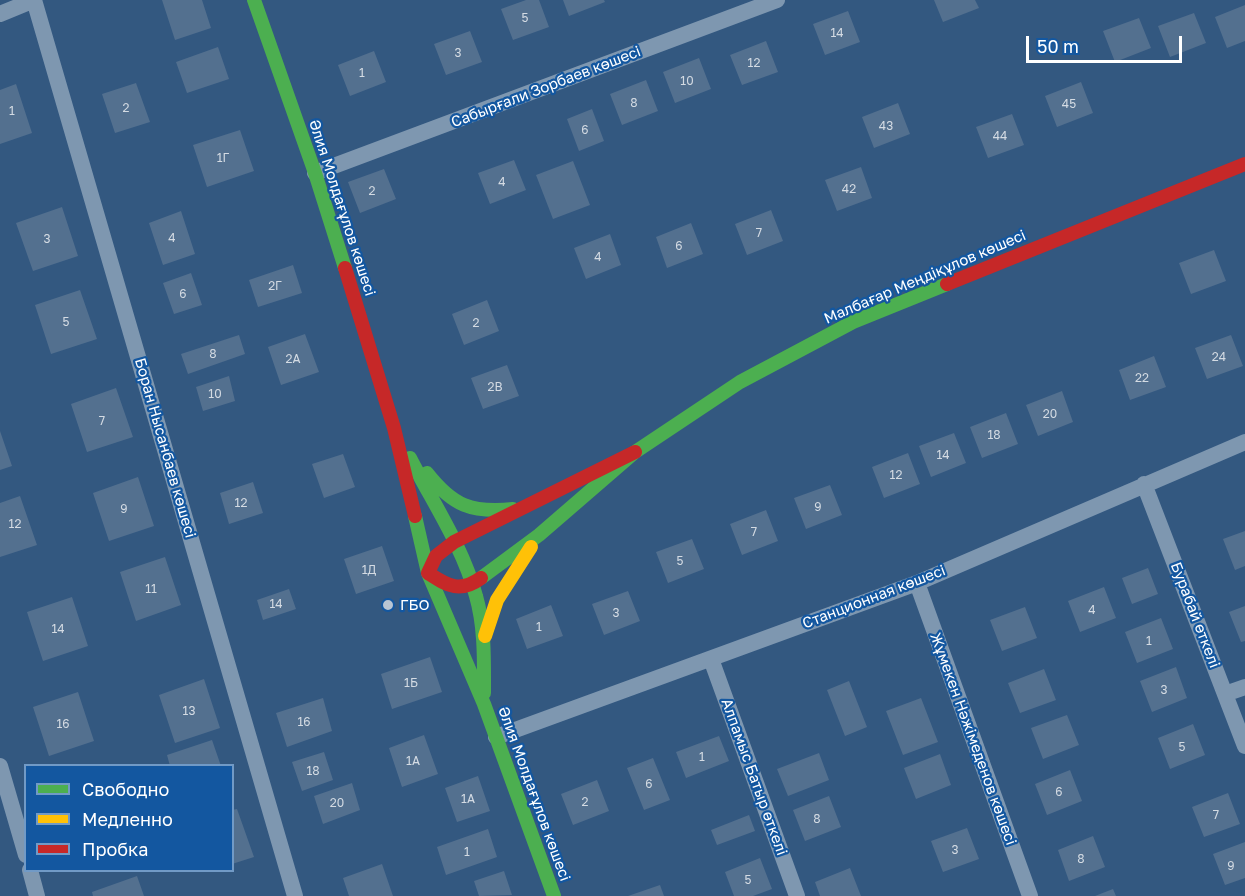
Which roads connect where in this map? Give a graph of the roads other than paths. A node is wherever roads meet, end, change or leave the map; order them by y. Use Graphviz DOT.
graph roads {
  1 [pos="34,0"];
  2 [pos="254,0"];
  3 [pos="777,0"];
  4 [pos="0,14"];
  5 [pos="1245,164"];
  6 [pos="315,173"];
  7 [pos="394,428"];
  8 [pos="1245,442"];
  9 [pos="635,452"];
  10 [pos="1144,484"];
  11 [pos="526,507"];
  12 [pos="539,535"];
  13 [pos="454,542"];
  14 [pos="428,573"];
  15 [pos="916,583"];
  16 [pos="473,584"];
  17 [pos="484,638"];
  18 [pos="711,659"];
  19 [pos="1245,687"];
  20 [pos="1225,694"];
  21 [pos="484,704"];
  22 [pos="496,737"];
  23 [pos="1245,746"];
  24 [pos="0,766"];
  25 [pos="24,848"];
  26 [pos="31,872"];
  27 [pos="37,896"];
  28 [pos="295,896"];
  29 [pos="554,896"];
  30 [pos="797,896"];
  31 [pos="1030,896"];
  1 -- 4 [label="street"];
  1 -- 28 [label="street, Боран Нысанбаев көшесі"];
  2 -- 6 [label="main road, Әлия Молдағұлов көшесі"];
  3 -- 6 [label="street, Сабырғали Зорбаев көшесі"];
  5 -- 9 [label="main road, Малбағар Меңдіқұлов көшесі"];
  6 -- 7 [label="main road, Әлия Молдағұлов көшесі"];
  7 -- 11 [label="main road"];
  7 -- 13 [label="main road, Әлия Молдағұлов көшесі"];
  7 -- 14 [label="main road, Әлия Молдағұлов көшесі"];
  8 -- 10 [label="street, Станционная көшесі"];
  9 -- 11 [label="main road, Малбағар Меңдіқұлов көшесі"];
  9 -- 12 [label="main road, Малбағар Меңдіқұлов көшесі"];
  10 -- 15 [label="street, Станционная көшесі"];
  10 -- 20 [label="street, Бурабай өткелі"];
  11 -- 13 [label="main road, Малбағар Меңдіқұлов көшесі"];
  12 -- 16 [label="main road, Малбағар Меңдіқұлов көшесі"];
  12 -- 17 [label="main road"];
  13 -- 14 [label="main road, Малбағар Меңдіқұлов көшесі"];
  13 -- 16 [label="main road, Әлия Молдағұлов көшесі"];
  14 -- 16 [label="main road"];
  14 -- 21 [label="main road, Әлия Молдағұлов көшесі"];
  15 -- 18 [label="street, Станционная көшесі"];
  15 -- 31 [label="street, Жұмекен Нәжімеденов көшесі"];
  16 -- 17 [label="main road, Әлия Молдағұлов көшесі"];
  17 -- 21 [label="main road, Әлия Молдағұлов көшесі"];
  18 -- 22 [label="street, Станционная көшесі"];
  18 -- 30 [label="street, Алпамыс Батыр өткелі"];
  19 -- 20 [label="street"];
  20 -- 23 [label="street, Бурабай өткелі"];
  21 -- 22 [label="main road, Әлия Молдағұлов көшесі"];
  22 -- 29 [label="main road, Әлия Молдағұлов көшесі"];
  24 -- 25 [label="street"];
  26 -- 27 [label="street"];
}
